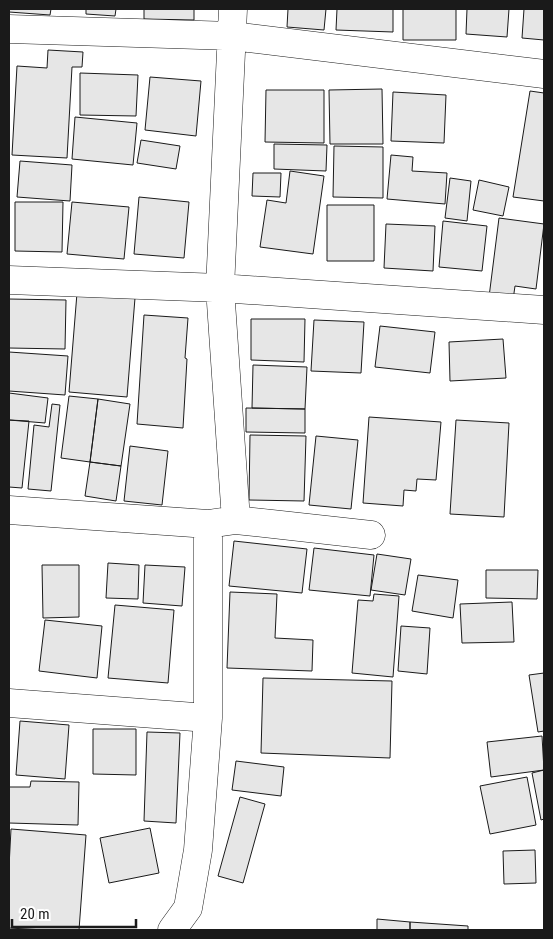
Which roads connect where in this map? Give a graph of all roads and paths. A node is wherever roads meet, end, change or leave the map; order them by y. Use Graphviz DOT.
graph roads {
  1 [pos="232,9"];
  2 [pos="9,29"];
  3 [pos="232,36"];
  4 [pos="544,74"];
  5 [pos="9,280"];
  6 [pos="220,288"];
  7 [pos="544,310"];
  8 [pos="9,510"];
  9 [pos="236,520"];
  10 [pos="208,524"];
  11 [pos="371,534"];
  12 [pos="9,703"];
  13 [pos="208,718"];
  14 [pos="172,930"];
  1 -- 3 [label="street"];
  2 -- 3 [label="street"];
  3 -- 4 [label="street"];
  3 -- 6 [label="street"];
  5 -- 6 [label="street"];
  6 -- 7 [label="street"];
  6 -- 9 [label="street"];
  8 -- 10 [label="street"];
  9 -- 10 [label="street"];
  9 -- 11 [label="street"];
  10 -- 13 [label="street"];
  12 -- 13 [label="street"];
  13 -- 14 [label="street"];
}
